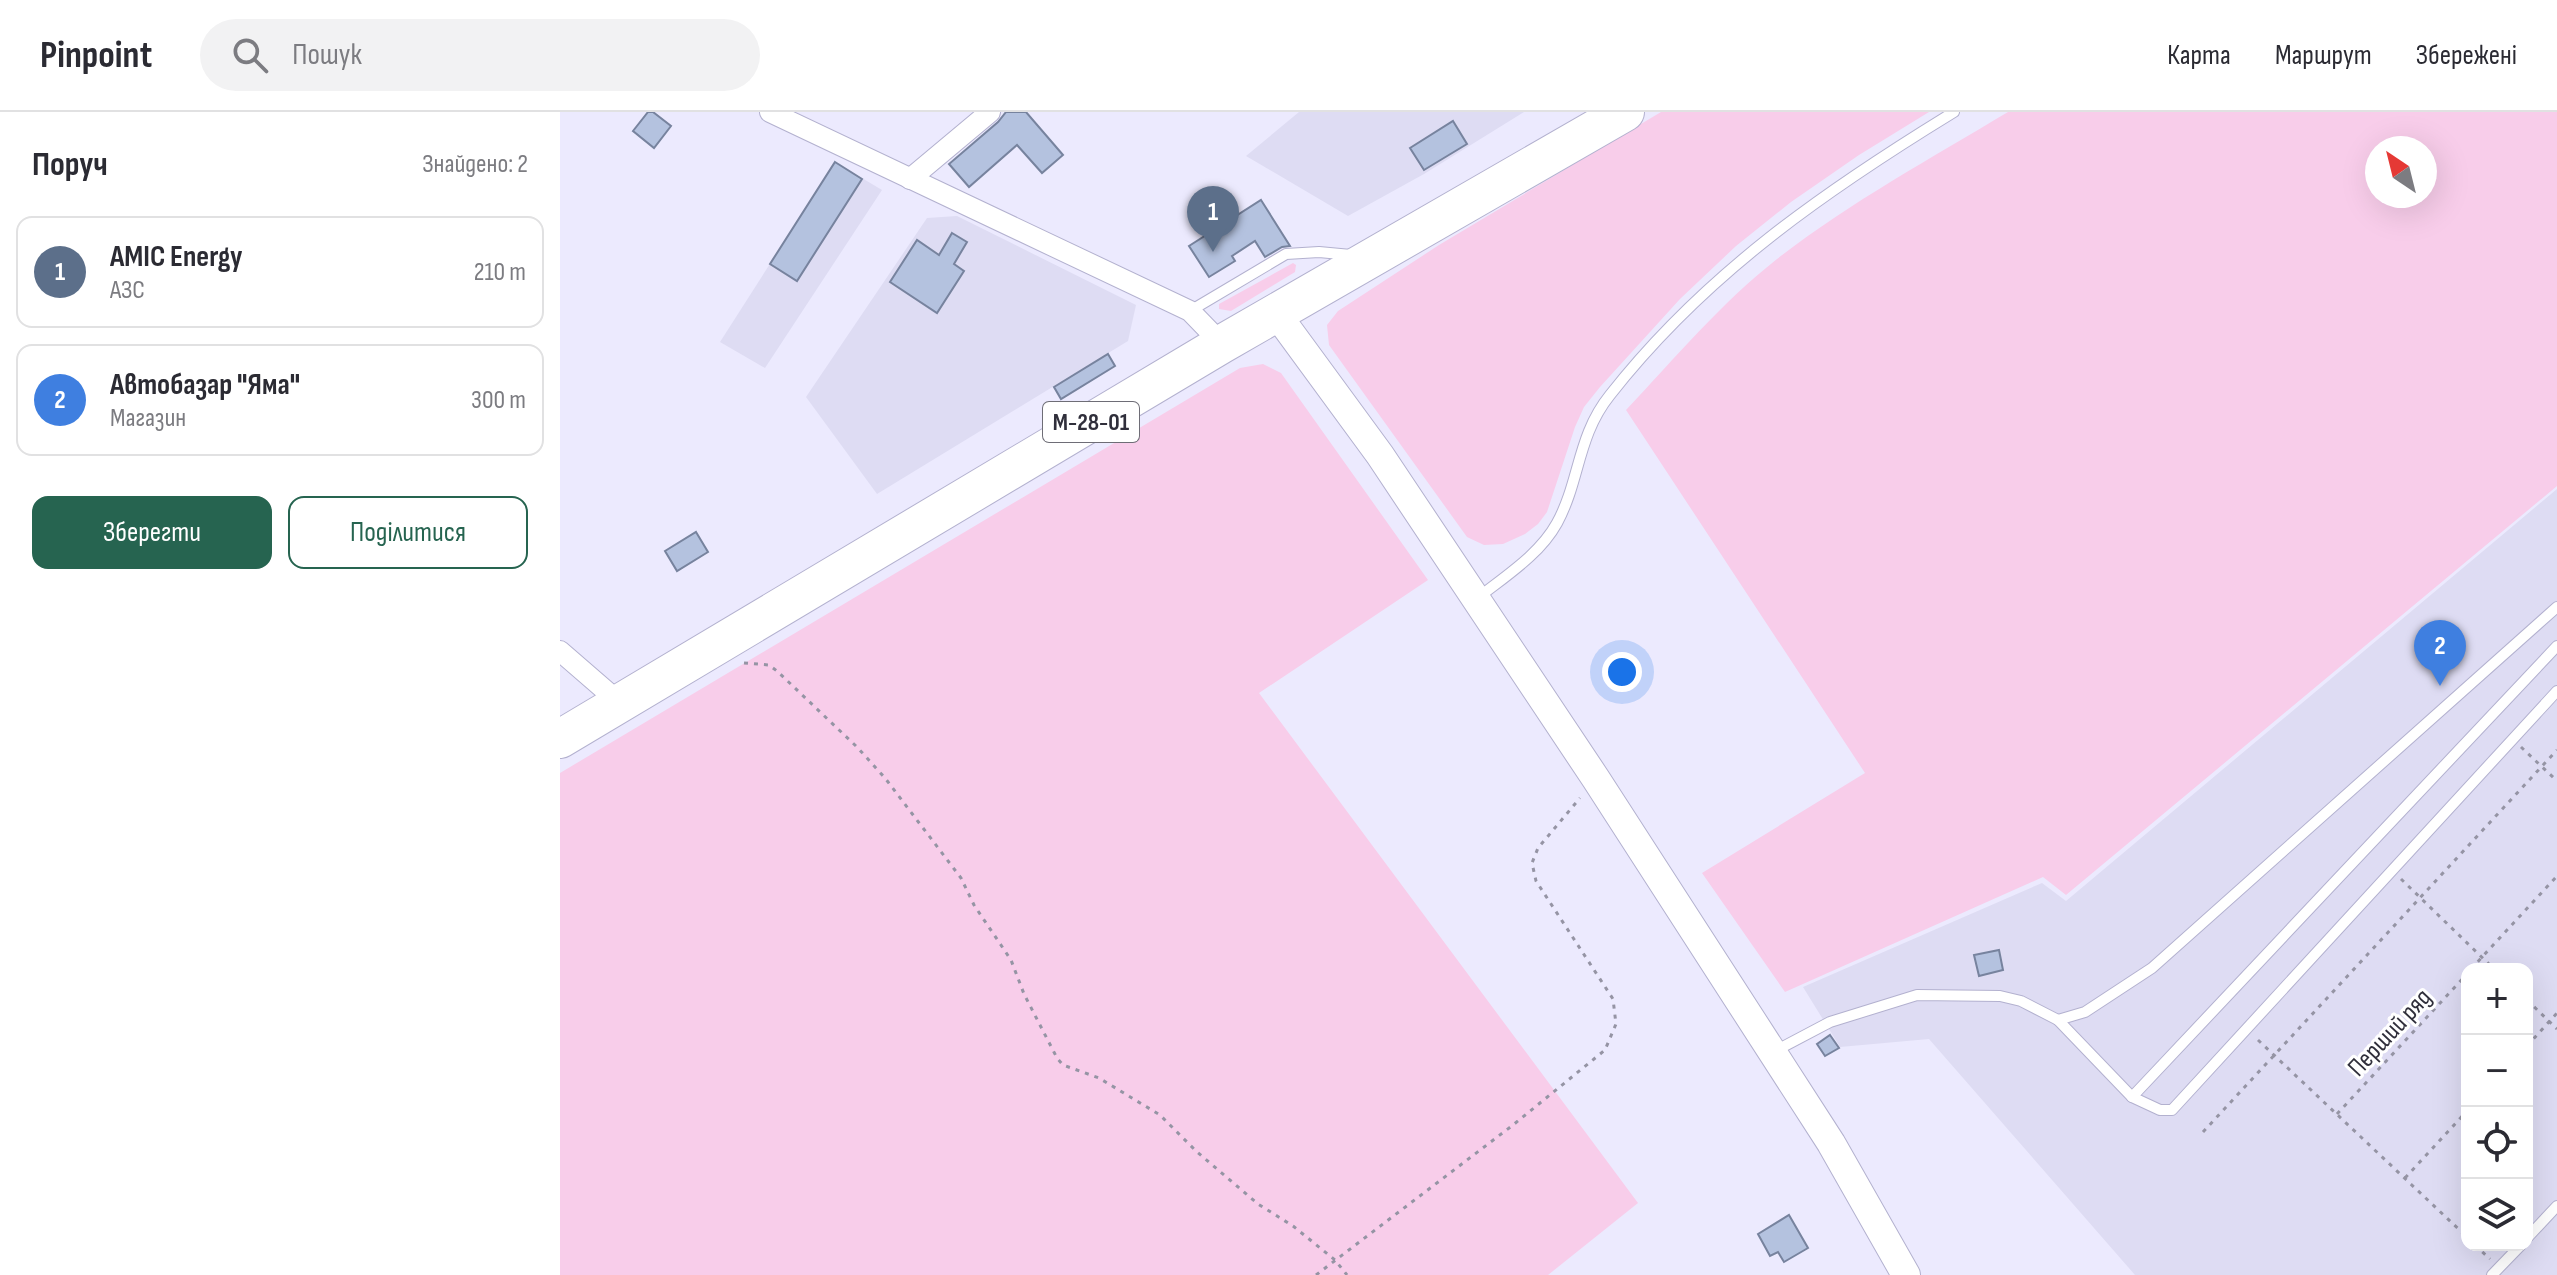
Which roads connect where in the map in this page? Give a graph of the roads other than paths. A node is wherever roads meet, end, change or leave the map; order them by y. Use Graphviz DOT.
graph roads {
  1 [pos="770,112"];
  2 [pos="990,112"];
  3 [pos="1625,112"];
  4 [pos="1954,112"];
  5 [pos="910,179"];
  6 [pos="1373,256"];
  7 [pos="1190,311"];
  8 [pos="1276,313"];
  9 [pos="1222,344"];
  10 [pos="1478,599"];
  11 [pos="2557,607"];
  12 [pos="2557,646"];
  13 [pos="560,651"];
  14 [pos="2557,691"];
  15 [pos="620,703"];
  16 [pos="560,739"];
  17 [pos="2058,1020"];
  18 [pos="1774,1052"];
  19 [pos="2132,1097"];
  20 [pos="2557,1206"];
  21 [pos="2533,1232"];
  22 [pos="2515,1251"];
  23 [pos="2496,1272"];
  24 [pos="1906,1275"];
  1 -- 5 [label="street"];
  2 -- 5 [label="street"];
  3 -- 6 [label="highway, М-28-01"];
  4 -- 10 [label="lane"];
  5 -- 7 [label="street"];
  6 -- 7 [label="lane"];
  6 -- 8 [label="highway, М-28-01"];
  7 -- 9 [label="street"];
  8 -- 9 [label="highway, М-28-01"];
  8 -- 10 [label="street"];
  9 -- 15 [label="highway, М-28-01"];
  10 -- 18 [label="street"];
  11 -- 17 [label="lane"];
  12 -- 19 [label="lane"];
  13 -- 15 [label="street"];
  14 -- 19 [label="lane"];
  15 -- 16 [label="highway, М-28-01"];
  17 -- 18 [label="lane"];
  17 -- 19 [label="lane"];
  18 -- 24 [label="street"];
  20 -- 21 [label="lane"];
  22 -- 23 [label="lane"];
}
